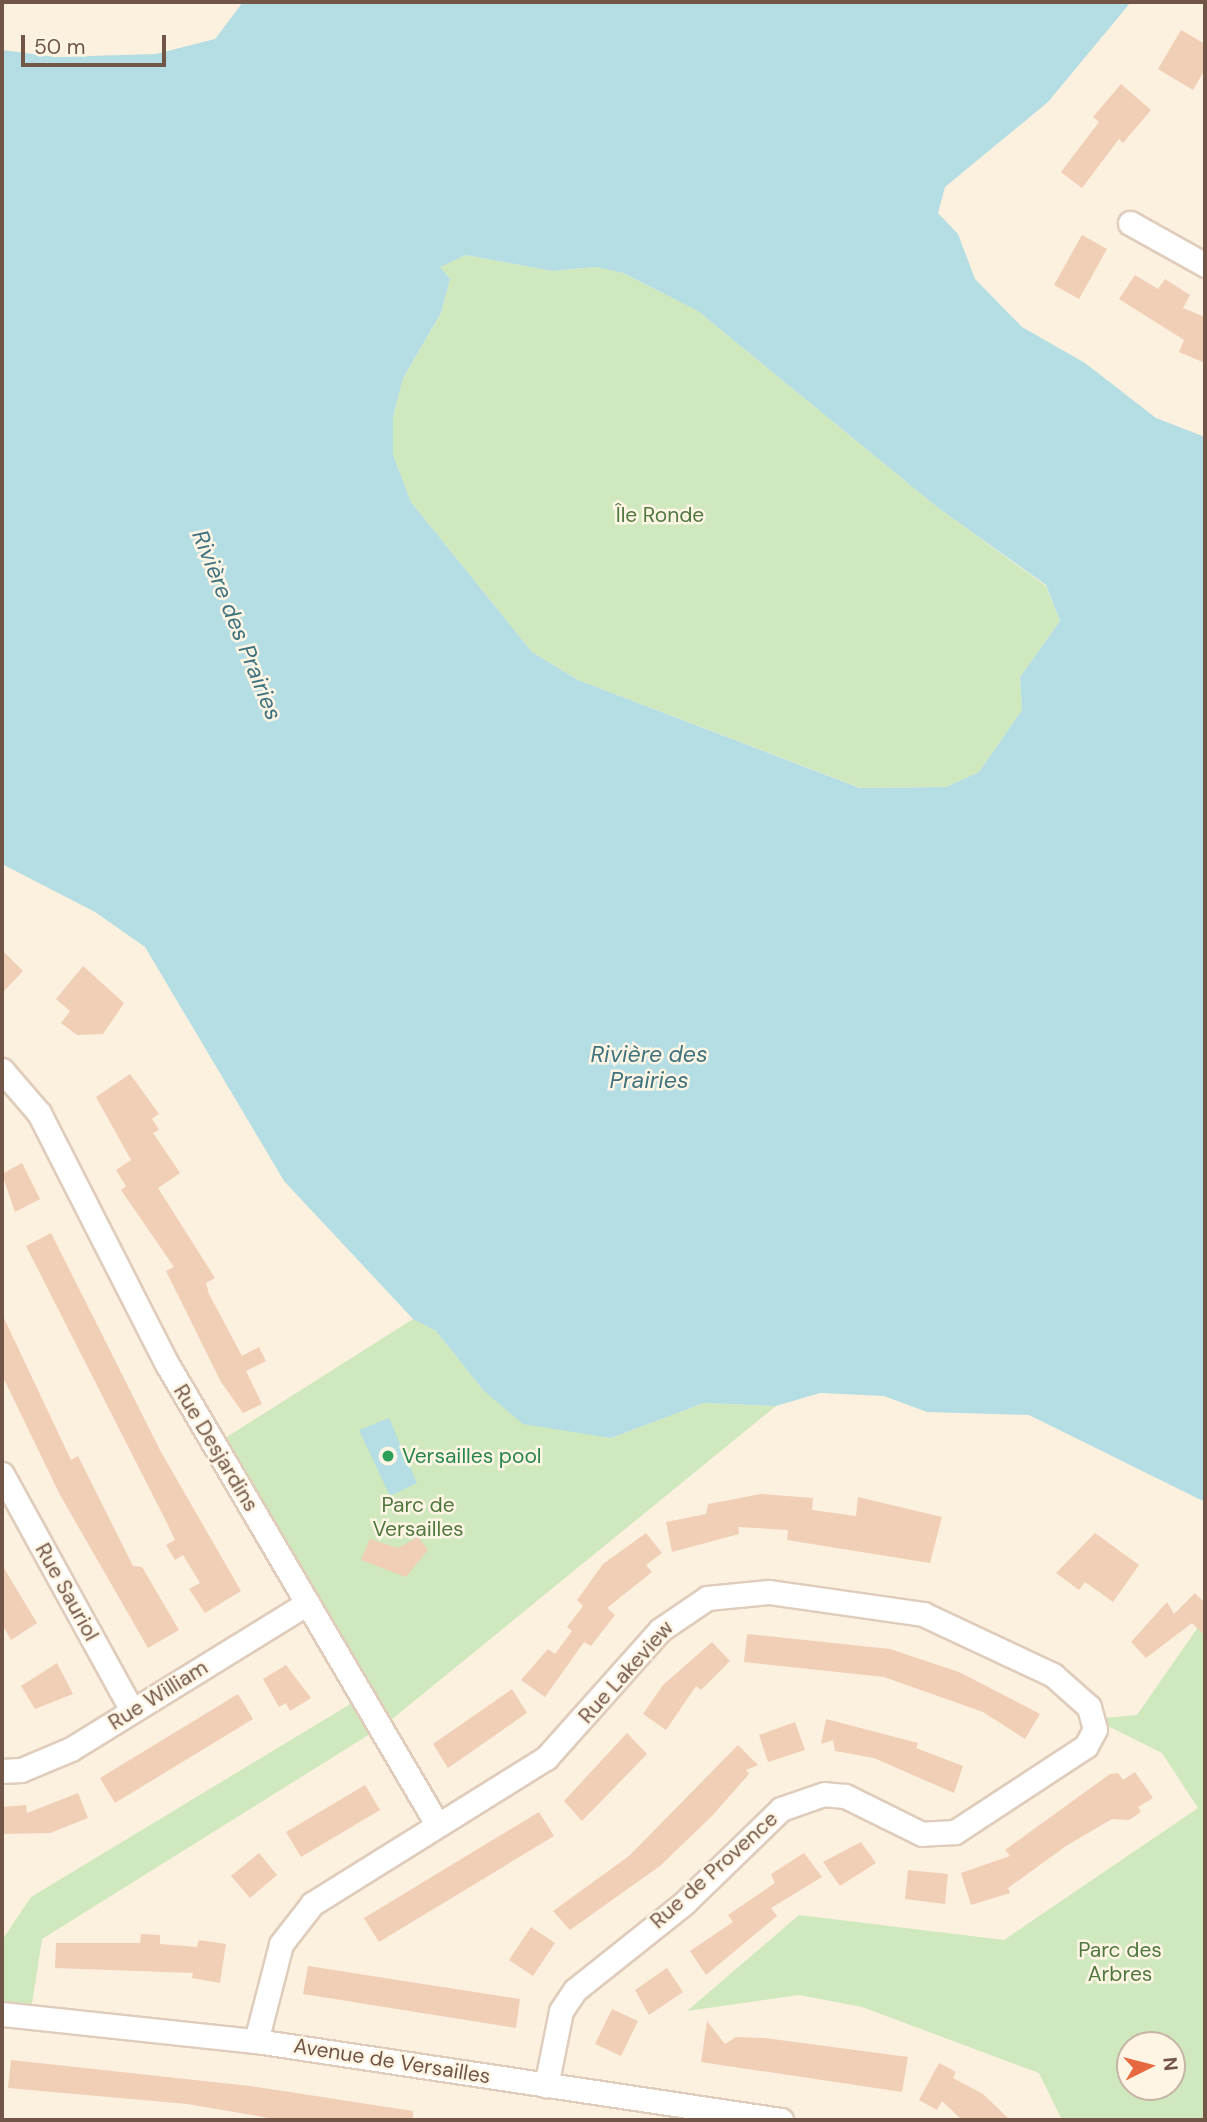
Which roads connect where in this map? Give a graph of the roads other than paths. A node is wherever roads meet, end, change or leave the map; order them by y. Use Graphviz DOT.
graph roads {
  1 [pos="1130,223"];
  2 [pos="1205,265"];
  3 [pos="2,1070"];
  4 [pos="2,1474"];
  5 [pos="307,1603"];
  6 [pos="132,1710"];
  7 [pos="1095,1729"];
  8 [pos="2,1771"];
  9 [pos="437,1824"];
  10 [pos="2,2014"];
  11 [pos="256,2041"];
  12 [pos="545,2085"];
  13 [pos="781,2120"];
  1 -- 2 [label="street"];
  3 -- 5 [label="street, Rue Desjardins"];
  4 -- 6 [label="street, Rue Sauriol"];
  5 -- 6 [label="street, Rue William"];
  5 -- 9 [label="street, Rue Desjardins"];
  6 -- 8 [label="street, Rue William"];
  7 -- 9 [label="street, Rue Lakeview"];
  7 -- 12 [label="street, Rue de Provence"];
  9 -- 11 [label="street, Rue Lakeview"];
  10 -- 11 [label="street, Avenue de Versailles"];
  11 -- 12 [label="street, Avenue de Versailles"];
  12 -- 13 [label="street, Avenue de Versailles"];
}
